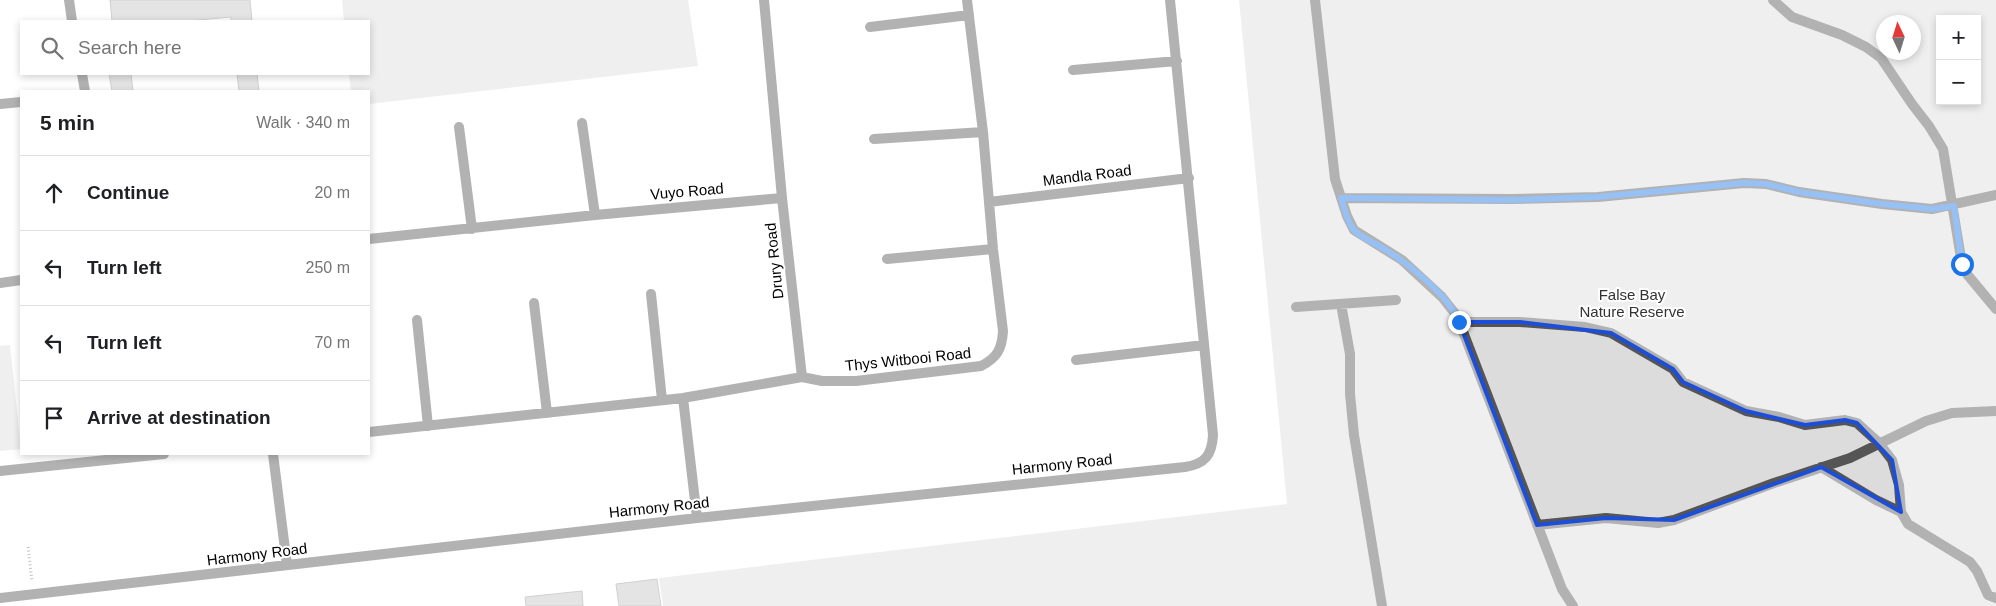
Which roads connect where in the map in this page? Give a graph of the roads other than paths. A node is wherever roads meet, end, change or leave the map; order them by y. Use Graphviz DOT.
graph roads {
  1 [pos="68,0"];
  2 [pos="764,0"];
  3 [pos="967,0"];
  4 [pos="1170,0"];
  5 [pos="1315,0"];
  6 [pos="1773,0"];
  7 [pos="969,15"];
  8 [pos="72,20"];
  9 [pos="870,26"];
  10 [pos="1177,61"];
  11 [pos="1072,70"];
  12 [pos="82,75"];
  13 [pos="85,90"];
  14 [pos="20,102"];
  15 [pos="0,104"];
  16 [pos="582,123"];
  17 [pos="459,127"];
  18 [pos="983,132"];
  19 [pos="874,139"];
  20 [pos="1189,178"];
  21 [pos="1996,195"];
  22 [pos="782,198"];
  23 [pos="1341,198"];
  24 [pos="989,202"];
  25 [pos="1954,206"];
  26 [pos="595,215"];
  27 [pos="472,229"];
  28 [pos="370,239"];
  29 [pos="992,249"];
  30 [pos="887,259"];
  31 [pos="20,280"];
  32 [pos="0,283"];
  33 [pos="651,294"];
  34 [pos="1396,300"];
  35 [pos="534,303"];
  36 [pos="1341,304"];
  37 [pos="1296,308"];
  38 [pos="1996,309"];
  39 [pos="417,320"];
  40 [pos="1459,322"];
  41 [pos="1204,345"];
  42 [pos="1076,360"];
  43 [pos="802,377"];
  44 [pos="683,398"];
  45 [pos="662,400"];
  46 [pos="1996,411"];
  47 [pos="547,413"];
  48 [pos="428,426"];
  49 [pos="370,432"];
  50 [pos="1880,445"];
  51 [pos="136,455"];
  52 [pos="273,455"];
  53 [pos="1822,468"];
  54 [pos="0,471"];
  55 [pos="1900,512"];
  56 [pos="697,518"];
  57 [pos="1537,525"];
  58 [pos="287,565"];
  59 [pos="0,598"];
  60 [pos="1996,598"];
  61 [pos="1382,606"];
  62 [pos="1573,606"];
  1 -- 8 [label="street"];
  2 -- 22 [label="street, Drury Road"];
  3 -- 7 [label="street, Thys Witbooi Road"];
  4 -- 10 [label="street, Harmony Road"];
  5 -- 23 [label="street"];
  6 -- 25 [label="street"];
  7 -- 9 [label="street"];
  7 -- 18 [label="street, Thys Witbooi Road"];
  10 -- 11 [label="street"];
  10 -- 20 [label="street, Harmony Road"];
  12 -- 13 [label="street"];
  14 -- 15 [label="street"];
  16 -- 26 [label="street"];
  17 -- 27 [label="street"];
  18 -- 19 [label="street"];
  18 -- 24 [label="street, Thys Witbooi Road"];
  20 -- 24 [label="street, Mandla Road"];
  20 -- 41 [label="street, Harmony Road"];
  21 -- 25 [label="street"];
  22 -- 26 [label="street, Vuyo Road"];
  22 -- 43 [label="street, Drury Road"];
  23 -- 25 [label="street"];
  23 -- 40 [label="street"];
  24 -- 29 [label="street, Thys Witbooi Road"];
  25 -- 38 [label="street"];
  26 -- 27 [label="street, Vuyo Road"];
  27 -- 28 [label="street, Vuyo Road"];
  29 -- 30 [label="street"];
  29 -- 43 [label="street, Thys Witbooi Road"];
  31 -- 32 [label="street"];
  33 -- 45 [label="street"];
  34 -- 36 [label="street"];
  35 -- 47 [label="street"];
  36 -- 37 [label="street"];
  36 -- 61 [label="street"];
  39 -- 48 [label="street"];
  40 -- 50 [label="street"];
  40 -- 57 [label="street"];
  41 -- 42 [label="street"];
  41 -- 56 [label="street, Harmony Road"];
  43 -- 44 [label="street"];
  44 -- 45 [label="street"];
  44 -- 56 [label="street"];
  45 -- 47 [label="street"];
  46 -- 50 [label="street"];
  47 -- 48 [label="street"];
  48 -- 49 [label="street"];
  50 -- 53 [label="street"];
  50 -- 55 [label="street"];
  51 -- 54 [label="street"];
  52 -- 58 [label="street"];
  53 -- 55 [label="street"];
  53 -- 57 [label="street"];
  55 -- 60 [label="street"];
  56 -- 58 [label="street, Harmony Road"];
  57 -- 62 [label="street"];
  58 -- 59 [label="street, Harmony Road"];
}
